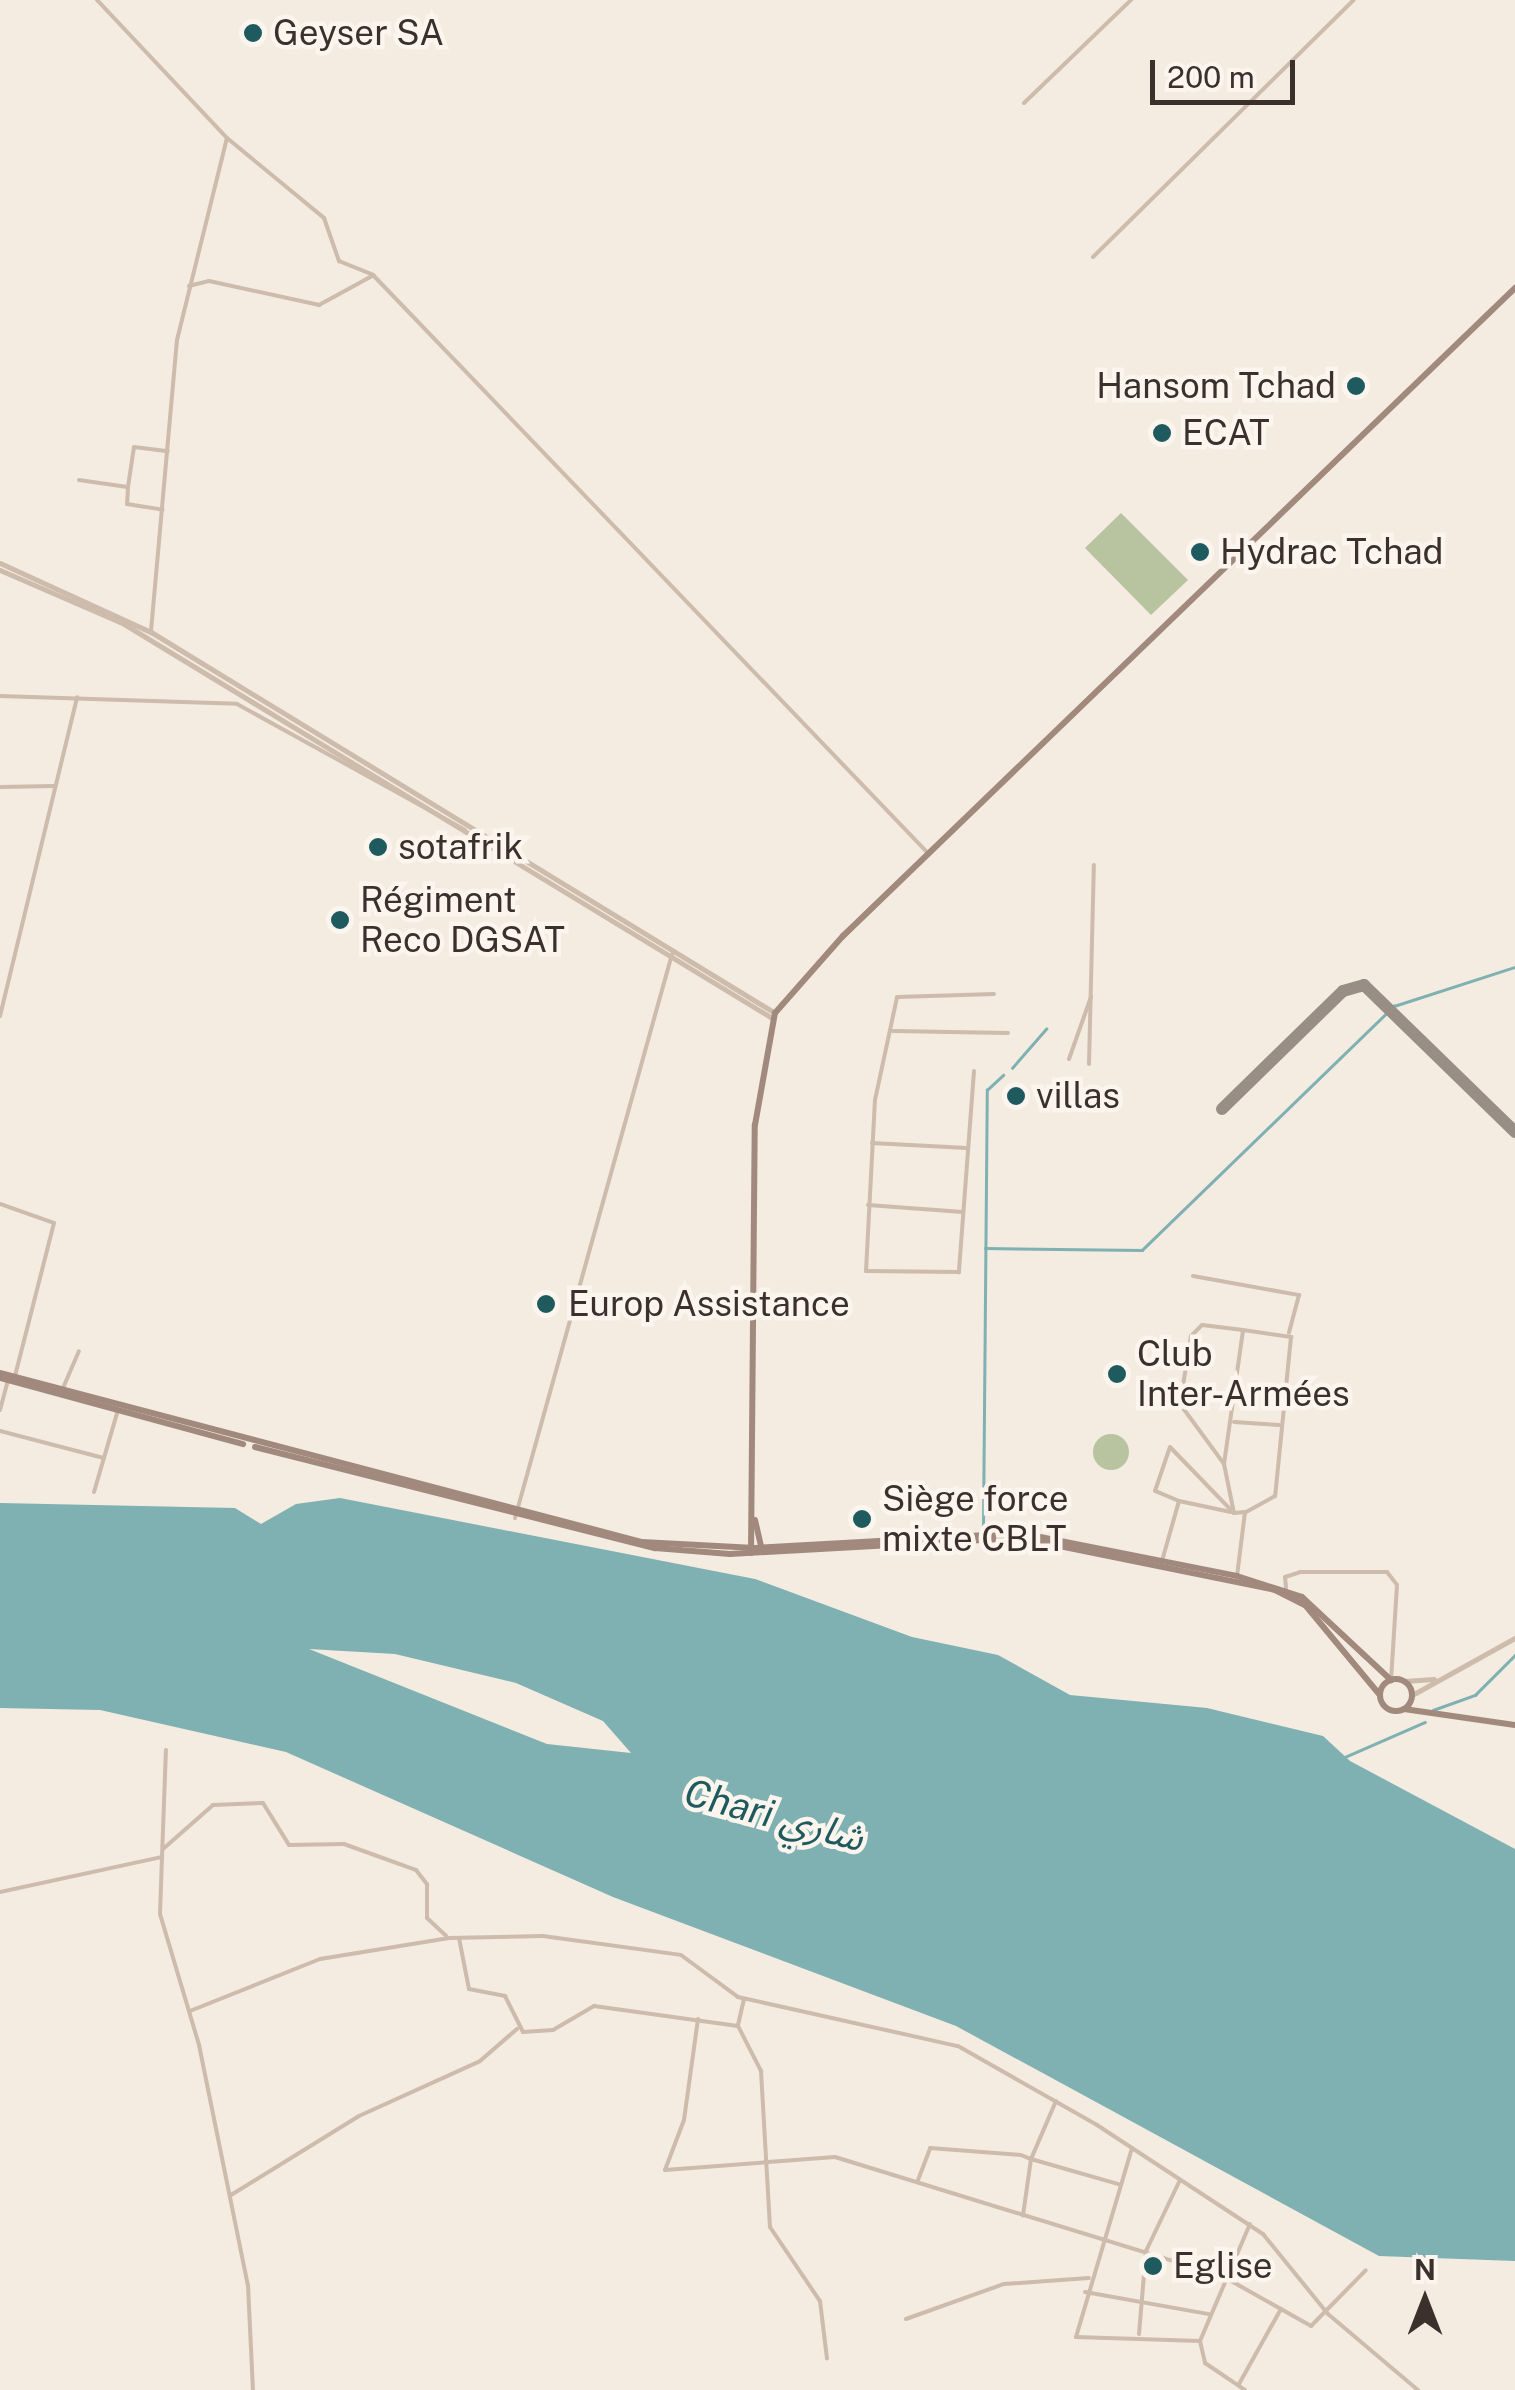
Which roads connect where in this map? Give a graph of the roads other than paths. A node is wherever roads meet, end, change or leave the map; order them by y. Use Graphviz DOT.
graph roads {
  1 [pos="97,0"];
  2 [pos="1131,0"];
  3 [pos="1354,0"];
  4 [pos="1024,103"];
  5 [pos="227,138"];
  6 [pos="1093,256"];
  7 [pos="373,275"];
  8 [pos="189,286"];
  9 [pos="1515,288"];
  10 [pos="168,452"];
  11 [pos="79,480"];
  12 [pos="128,487"];
  13 [pos="163,510"];
  14 [pos="0,567"];
  15 [pos="151,632"];
  16 [pos="0,696"];
  17 [pos="77,697"];
  18 [pos="54,786"];
  19 [pos="0,787"];
  20 [pos="466,828"];
  21 [pos="930,855"];
  22 [pos="1094,865"];
  23 [pos="673,953"];
  24 [pos="994,994"];
  25 [pos="1091,997"];
  26 [pos="781,1004"];
  27 [pos="765,1010"];
  28 [pos="0,1016"];
  29 [pos="772,1019"];
  30 [pos="892,1031"];
  31 [pos="1008,1033"];
  32 [pos="1069,1059"];
  33 [pos="1089,1064"];
  34 [pos="974,1071"];
  35 [pos="872,1142"];
  36 [pos="969,1148"];
  37 [pos="0,1204"];
  38 [pos="868,1204"];
  39 [pos="964,1212"];
  40 [pos="1193,1276"];
  41 [pos="1243,1330"];
  42 [pos="1289,1333"];
  43 [pos="78,1351"];
  44 [pos="6,1377"];
  45 [pos="62,1390"];
  46 [pos="119,1408"];
  47 [pos="0,1410"];
  48 [pos="1234,1422"];
  49 [pos="1281,1425"];
  50 [pos="0,1430"];
  51 [pos="104,1458"];
  52 [pos="1224,1464"];
  53 [pos="94,1492"];
  54 [pos="1180,1501"];
  55 [pos="1234,1512"];
  56 [pos="1245,1512"];
  57 [pos="516,1516"];
  58 [pos="755,1529"];
  59 [pos="774,1546"];
  60 [pos="735,1548"];
  61 [pos="751,1550"];
  62 [pos="762,1550"];
  63 [pos="1166,1563"];
  64 [pos="1237,1576"];
  65 [pos="1286,1588"];
  66 [pos="1515,1638"];
  67 [pos="1446,1676"];
  68 [pos="1391,1680"];
  69 [pos="1404,1681"];
  70 [pos="1379,1694"];
  71 [pos="1412,1697"];
  72 [pos="1404,1709"];
  73 [pos="1422,1712"];
  74 [pos="1515,1725"];
  75 [pos="166,1750"];
  76 [pos="163,1849"];
  77 [pos="162,1857"];
  78 [pos="0,1892"];
  79 [pos="448,1938"];
  80 [pos="459,1938"];
  81 [pos="744,1999"];
  82 [pos="190,2011"];
  83 [pos="698,2018"];
  84 [pos="738,2026"];
  85 [pos="517,2029"];
  86 [pos="1056,2101"];
  87 [pos="1132,2148"];
  88 [pos="766,2158"];
  89 [pos="1031,2158"];
  90 [pos="1180,2180"];
  91 [pos="918,2181"];
  92 [pos="1118,2184"];
  93 [pos="231,2196"];
  94 [pos="1022,2216"];
  95 [pos="1250,2224"];
  96 [pos="1101,2238"];
  97 [pos="1146,2252"];
  98 [pos="1366,2270"];
  99 [pos="1224,2277"];
  100 [pos="1088,2278"];
  101 [pos="1084,2292"];
  102 [pos="1138,2301"];
  103 [pos="1282,2308"];
  104 [pos="1208,2314"];
  105 [pos="1328,2314"];
  106 [pos="906,2319"];
  107 [pos="1138,2334"];
  108 [pos="1200,2341"];
  109 [pos="827,2359"];
  110 [pos="1239,2384"];
  111 [pos="253,2390"];
  112 [pos="1245,2390"];
  113 [pos="1418,2390"];
  1 -- 5 [label="street"];
  2 -- 4 [label="street"];
  3 -- 6 [label="street"];
  5 -- 7 [label="street"];
  5 -- 8 [label="street"];
  7 -- 8 [label="street"];
  7 -- 21 [label="street"];
  8 -- 10 [label="street"];
  9 -- 21 [label="main road"];
  10 -- 12 [label="street"];
  10 -- 13 [label="street"];
  11 -- 12 [label="street"];
  12 -- 13 [label="street"];
  13 -- 15 [label="street"];
  14 -- 15 [label="street"];
  14 -- 20 [label="street"];
  15 -- 20 [label="street"];
  16 -- 17 [label="street"];
  17 -- 18 [label="street"];
  17 -- 20 [label="street"];
  18 -- 19 [label="street"];
  18 -- 28 [label="street"];
  20 -- 23 [label="street"];
  21 -- 26 [label="main road"];
  22 -- 25 [label="street"];
  23 -- 27 [label="street"];
  23 -- 57 [label="street"];
  24 -- 30 [label="street"];
  25 -- 32 [label="street"];
  25 -- 33 [label="street"];
  26 -- 27 [label="main road"];
  26 -- 29 [label="main road"];
  27 -- 29 [label="main road"];
  27 -- 29 [label="street"];
  29 -- 58 [label="main road"];
  30 -- 31 [label="street"];
  30 -- 35 [label="street"];
  34 -- 36 [label="street"];
  35 -- 36 [label="street"];
  35 -- 38 [label="street"];
  36 -- 39 [label="street"];
  37 -- 44 [label="street"];
  38 -- 39 [label="street"];
  38 -- 39 [label="street"];
  40 -- 42 [label="street"];
  41 -- 42 [label="street"];
  41 -- 48 [label="street"];
  41 -- 52 [label="street"];
  42 -- 49 [label="street"];
  43 -- 45 [label="street"];
  44 -- 45 [label="main road"];
  44 -- 46 [label="main road"];
  44 -- 47 [label="street"];
  45 -- 46 [label="main road"];
  46 -- 51 [label="street"];
  46 -- 57 [label="main road"];
  48 -- 49 [label="street"];
  48 -- 52 [label="street"];
  49 -- 56 [label="street"];
  50 -- 51 [label="street"];
  51 -- 53 [label="street"];
  52 -- 55 [label="street"];
  54 -- 55 [label="street"];
  54 -- 55 [label="street"];
  54 -- 63 [label="street"];
  55 -- 56 [label="street"];
  56 -- 64 [label="street"];
  57 -- 60 [label="main road"];
  57 -- 61 [label="main road"];
  58 -- 59 [label="main road"];
  58 -- 60 [label="main road"];
  58 -- 61 [label="main road"];
  58 -- 62 [label="main road"];
  59 -- 62 [label="main road"];
  59 -- 63 [label="main road"];
  60 -- 61 [label="main road"];
  61 -- 62 [label="main road"];
  62 -- 63 [label="main road"];
  63 -- 64 [label="main road"];
  63 -- 70 [label="main road"];
  64 -- 65 [label="main road"];
  65 -- 68 [label="main road"];
  65 -- 68 [label="street"];
  66 -- 67 [label="street"];
  67 -- 69 [label="street"];
  67 -- 71 [label="street"];
  68 -- 69 [label="main road"];
  68 -- 70 [label="main road"];
  69 -- 71 [label="main road"];
  70 -- 72 [label="main road"];
  71 -- 72 [label="main road"];
  71 -- 73 [label="main road"];
  72 -- 73 [label="main road"];
  73 -- 74 [label="main road"];
  75 -- 76 [label="street"];
  76 -- 77 [label="street"];
  76 -- 79 [label="street"];
  77 -- 78 [label="street"];
  77 -- 82 [label="street"];
  79 -- 80 [label="street"];
  79 -- 82 [label="street"];
  80 -- 81 [label="street"];
  80 -- 85 [label="street"];
  81 -- 84 [label="street"];
  81 -- 86 [label="street"];
  82 -- 93 [label="street"];
  83 -- 84 [label="street"];
  83 -- 85 [label="street"];
  83 -- 88 [label="street"];
  84 -- 88 [label="street"];
  85 -- 93 [label="street"];
  86 -- 87 [label="street"];
  86 -- 89 [label="street"];
  87 -- 90 [label="street"];
  87 -- 92 [label="street"];
  88 -- 91 [label="street"];
  88 -- 109 [label="street"];
  89 -- 91 [label="street"];
  89 -- 92 [label="street"];
  89 -- 94 [label="street"];
  90 -- 95 [label="street"];
  90 -- 97 [label="street"];
  91 -- 94 [label="street"];
  92 -- 96 [label="street"];
  93 -- 111 [label="street"];
  94 -- 96 [label="street"];
  95 -- 99 [label="street"];
  95 -- 105 [label="street"];
  96 -- 97 [label="street"];
  96 -- 100 [label="street"];
  97 -- 99 [label="street"];
  97 -- 102 [label="street"];
  98 -- 105 [label="street"];
  99 -- 103 [label="street"];
  99 -- 104 [label="street"];
  100 -- 101 [label="street"];
  100 -- 106 [label="street"];
  101 -- 102 [label="street"];
  101 -- 107 [label="street"];
  102 -- 104 [label="street"];
  102 -- 107 [label="street"];
  103 -- 105 [label="street"];
  103 -- 110 [label="street"];
  104 -- 108 [label="street"];
  105 -- 113 [label="street"];
  107 -- 108 [label="street"];
  108 -- 110 [label="street"];
  110 -- 112 [label="street"];
}
